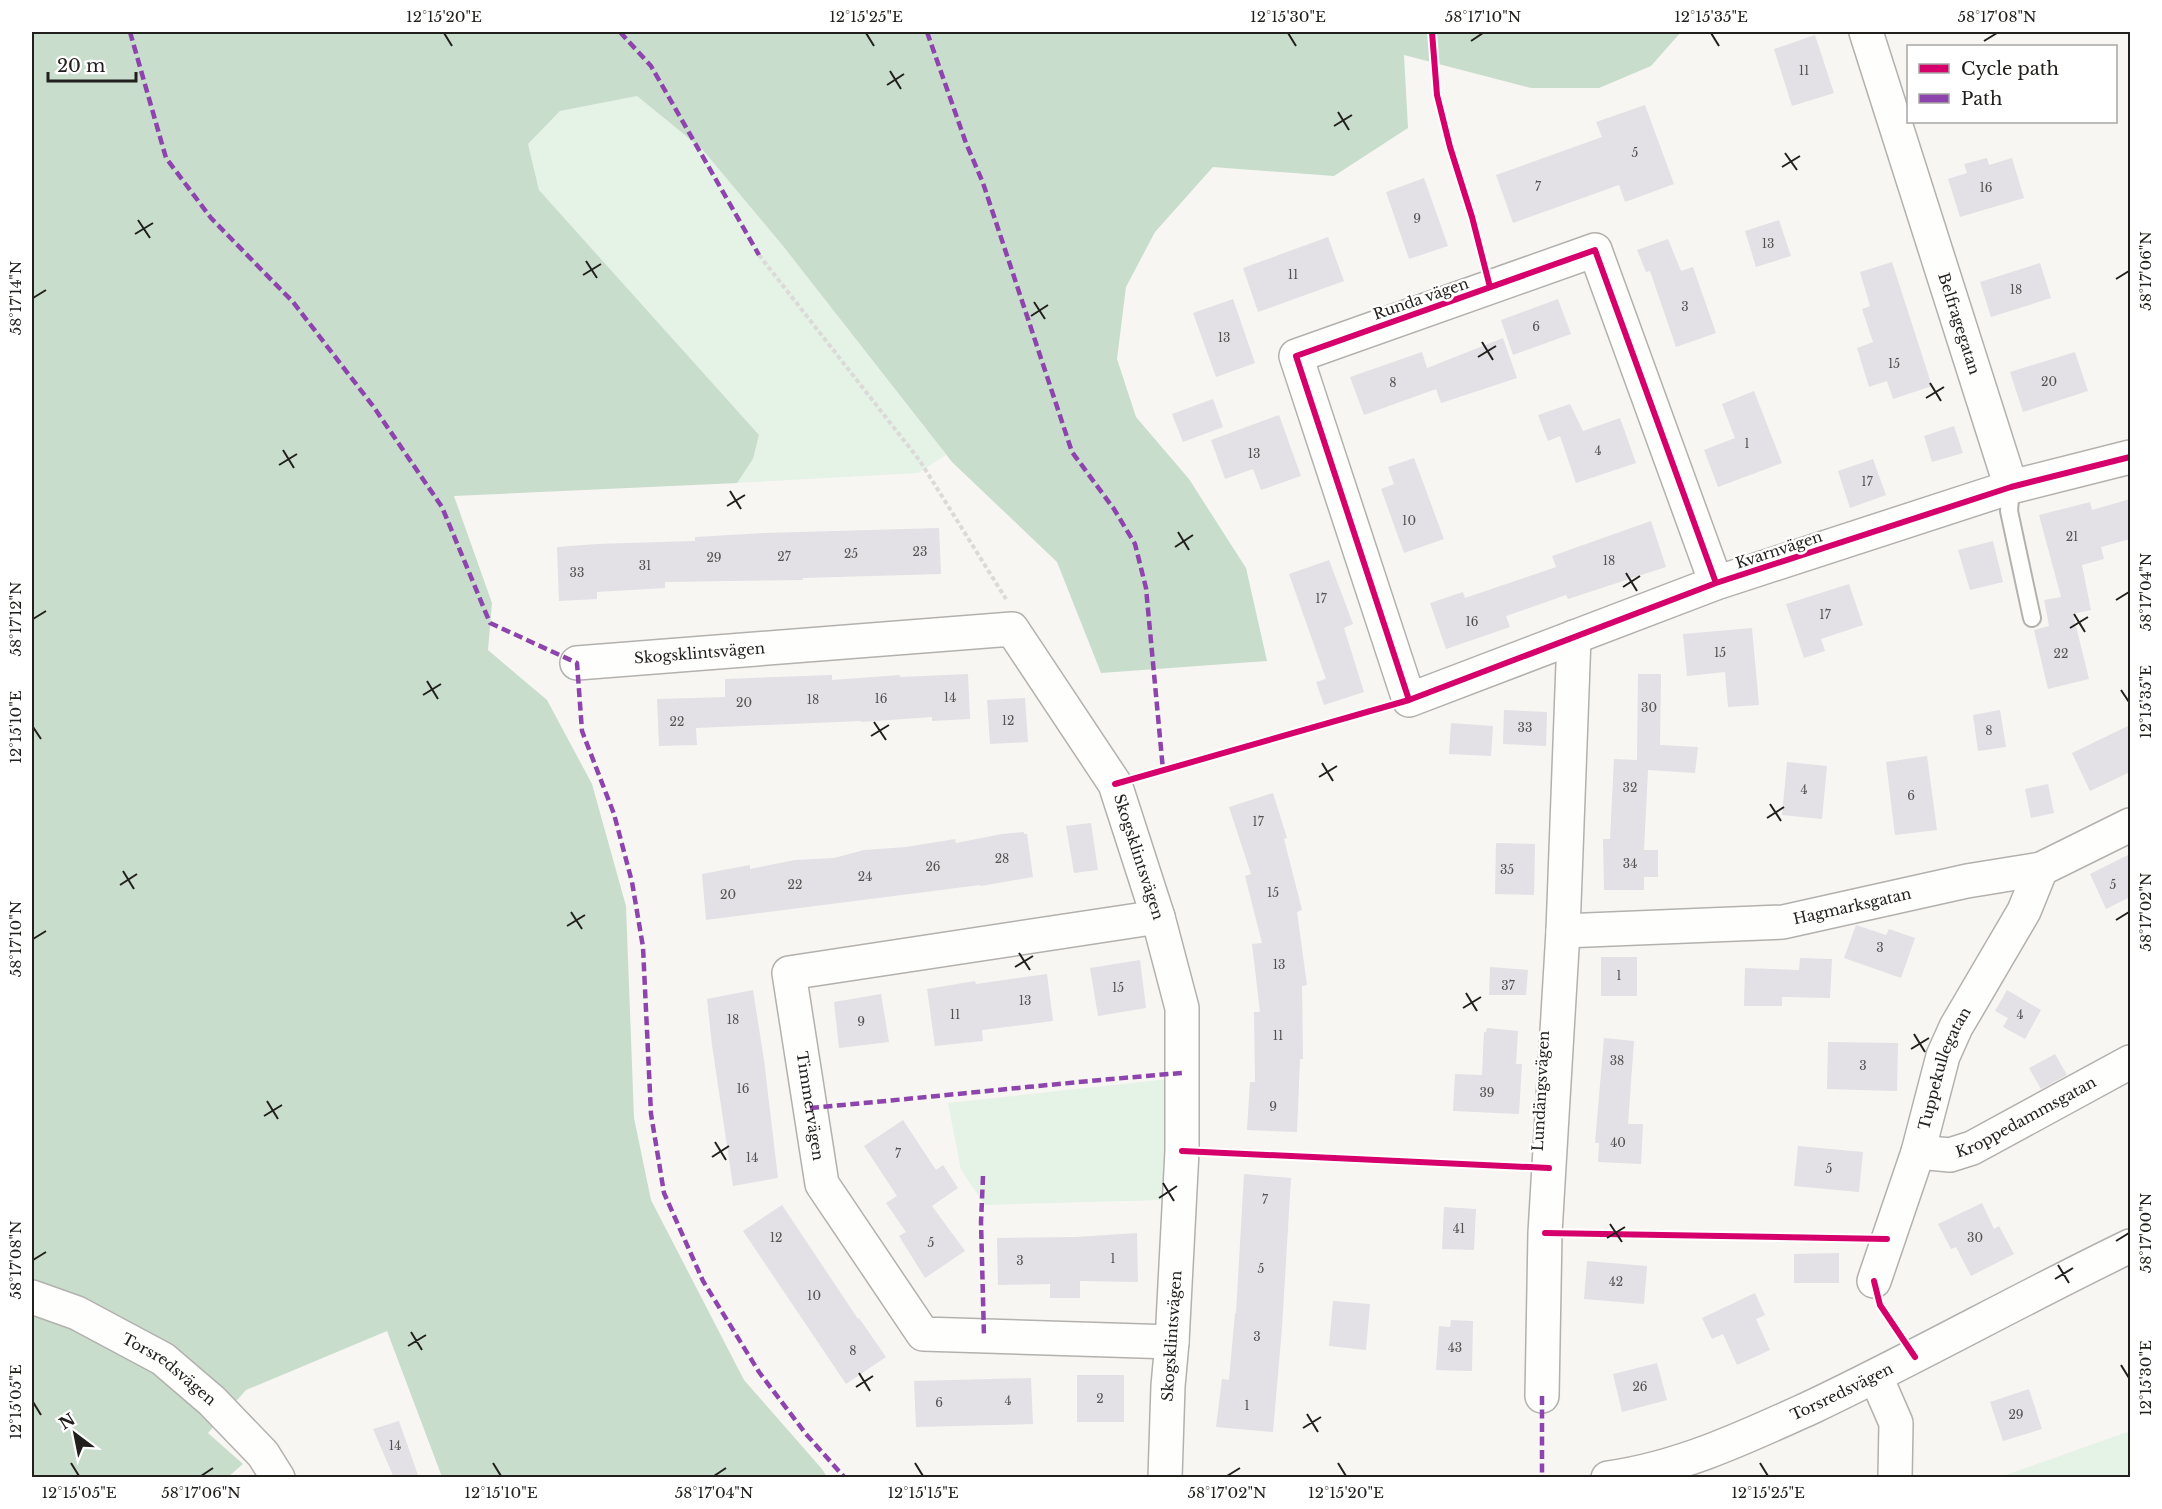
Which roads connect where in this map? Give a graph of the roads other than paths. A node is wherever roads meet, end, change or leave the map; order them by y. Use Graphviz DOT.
graph roads {
  1 [pos="1866,32"];
  2 [pos="2130,457"];
  3 [pos="2011,487"];
  4 [pos="1716,583"];
  5 [pos="2032,618"];
  6 [pos="1574,638"];
  7 [pos="577,663"];
  8 [pos="1409,700"];
  9 [pos="2130,825"];
  10 [pos="2041,869"];
  11 [pos="1158,917"];
  12 [pos="1563,931"];
  13 [pos="2130,1062"];
  14 [pos="1918,1152"];
  15 [pos="2130,1246"];
  16 [pos="1874,1281"];
  17 [pos="32,1297"];
  18 [pos="1172,1342"];
  19 [pos="1876,1377"];
  20 [pos="1542,1396"];
  21 [pos="278,1478"];
  22 [pos="1165,1478"];
  23 [pos="1608,1478"];
  24 [pos="1895,1478"];
  1 -- 3 [label="street, Belfragegatan"];
  2 -- 3 [label="street, Kvarnvägen"];
  3 -- 4 [label="street, Kvarnvägen"];
  3 -- 5 [label="lane, Belfragegatan"];
  4 -- 6 [label="street, Kvarnvägen"];
  4 -- 8 [label="street, Runda vägen"];
  6 -- 8 [label="street, Kvarnvägen"];
  6 -- 12 [label="street, Lundängsvägen"];
  7 -- 11 [label="street, Skogsklintsvägen"];
  9 -- 10 [label="street, Hagmarksgatan"];
  10 -- 12 [label="street, Hagmarksgatan"];
  10 -- 14 [label="street, Tuppekullegatan"];
  11 -- 18 [label="street, Skogsklintsvägen"];
  11 -- 18 [label="street, Timmervägen"];
  12 -- 20 [label="street, Lundängsvägen"];
  13 -- 14 [label="street, Kroppedammsgatan"];
  14 -- 16 [label="street, Tuppekullegatan"];
  15 -- 19 [label="street, Torsredsvägen"];
  17 -- 21 [label="street, Torsredsvägen"];
  18 -- 22 [label="street, Skogsklintsvägen"];
  19 -- 23 [label="street, Torsredsvägen"];
  19 -- 24 [label="street"];
}
